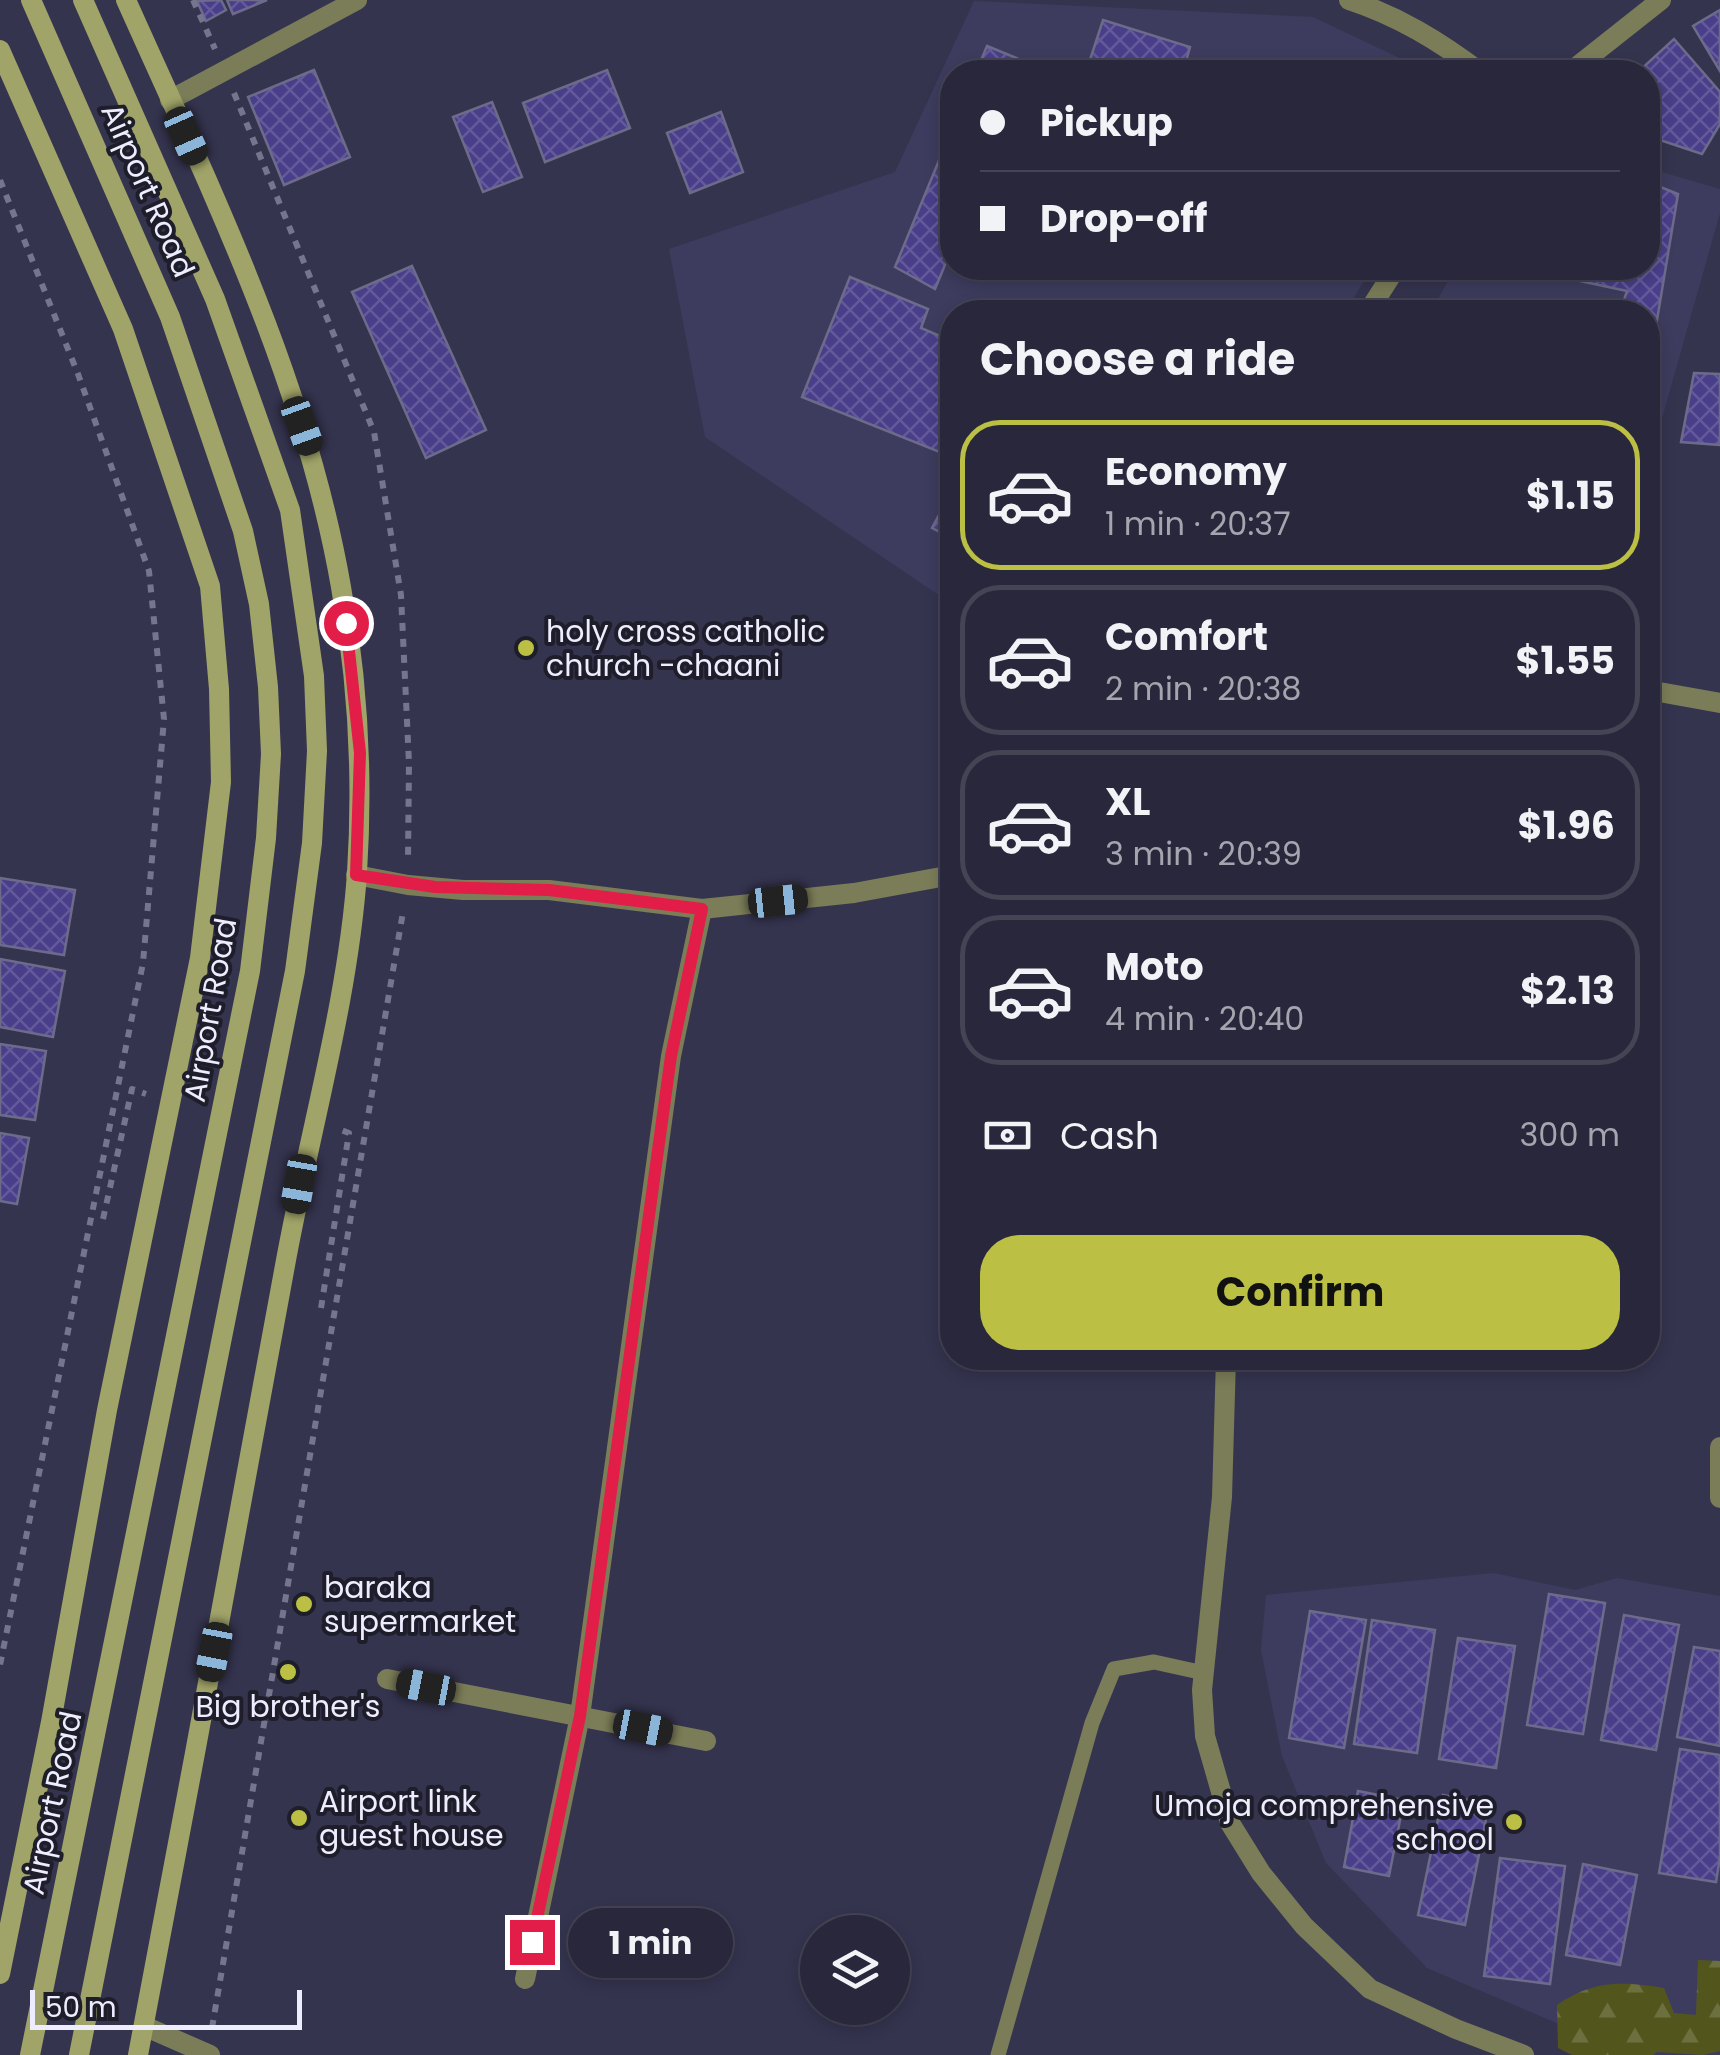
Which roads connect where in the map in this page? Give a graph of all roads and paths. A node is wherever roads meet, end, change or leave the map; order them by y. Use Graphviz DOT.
graph roads {
  1 [pos="31,0"];
  2 [pos="83,0"];
  3 [pos="126,0"];
  4 [pos="356,0"];
  5 [pos="1349,0"];
  6 [pos="1661,0"];
  7 [pos="0,50"];
  8 [pos="1464,60"];
  9 [pos="1585,60"];
  10 [pos="170,100"];
  11 [pos="0,180"];
  12 [pos="1660,692"];
  13 [pos="1720,703"];
  14 [pos="356,875"];
  15 [pos="940,877"];
  16 [pos="702,909"];
  17 [pos="1226,1370"];
  18 [pos="1720,1447"];
  19 [pos="1720,1498"];
  20 [pos="0,1665"];
  21 [pos="1204,1673"];
  22 [pos="387,1679"];
  23 [pos="580,1716"];
  24 [pos="706,1741"];
  25 [pos="0,1974"];
  26 [pos="525,1979"];
  27 [pos="144,2026"];
  28 [pos="30,2055"];
  29 [pos="78,2055"];
  30 [pos="138,2055"];
  31 [pos="210,2055"];
  32 [pos="998,2055"];
  33 [pos="1524,2055"];
  1 -- 28 [label="main road, Airport Road"];
  2 -- 29 [label="main road, Airport Road"];
  3 -- 10 [label="main road"];
  4 -- 10 [label="street"];
  5 -- 8 [label="street"];
  6 -- 9 [label="street"];
  7 -- 25 [label="main road"];
  10 -- 14 [label="main road"];
  11 -- 20 [label="path"];
  12 -- 13 [label="street"];
  14 -- 16 [label="street"];
  14 -- 27 [label="main road"];
  15 -- 16 [label="street"];
  16 -- 23 [label="street"];
  17 -- 21 [label="street"];
  18 -- 19 [label="street"];
  21 -- 32 [label="lane"];
  21 -- 33 [label="street"];
  22 -- 23 [label="street"];
  23 -- 24 [label="street"];
  23 -- 26 [label="street"];
  27 -- 30 [label="main road"];
  27 -- 31 [label="street"];
}
